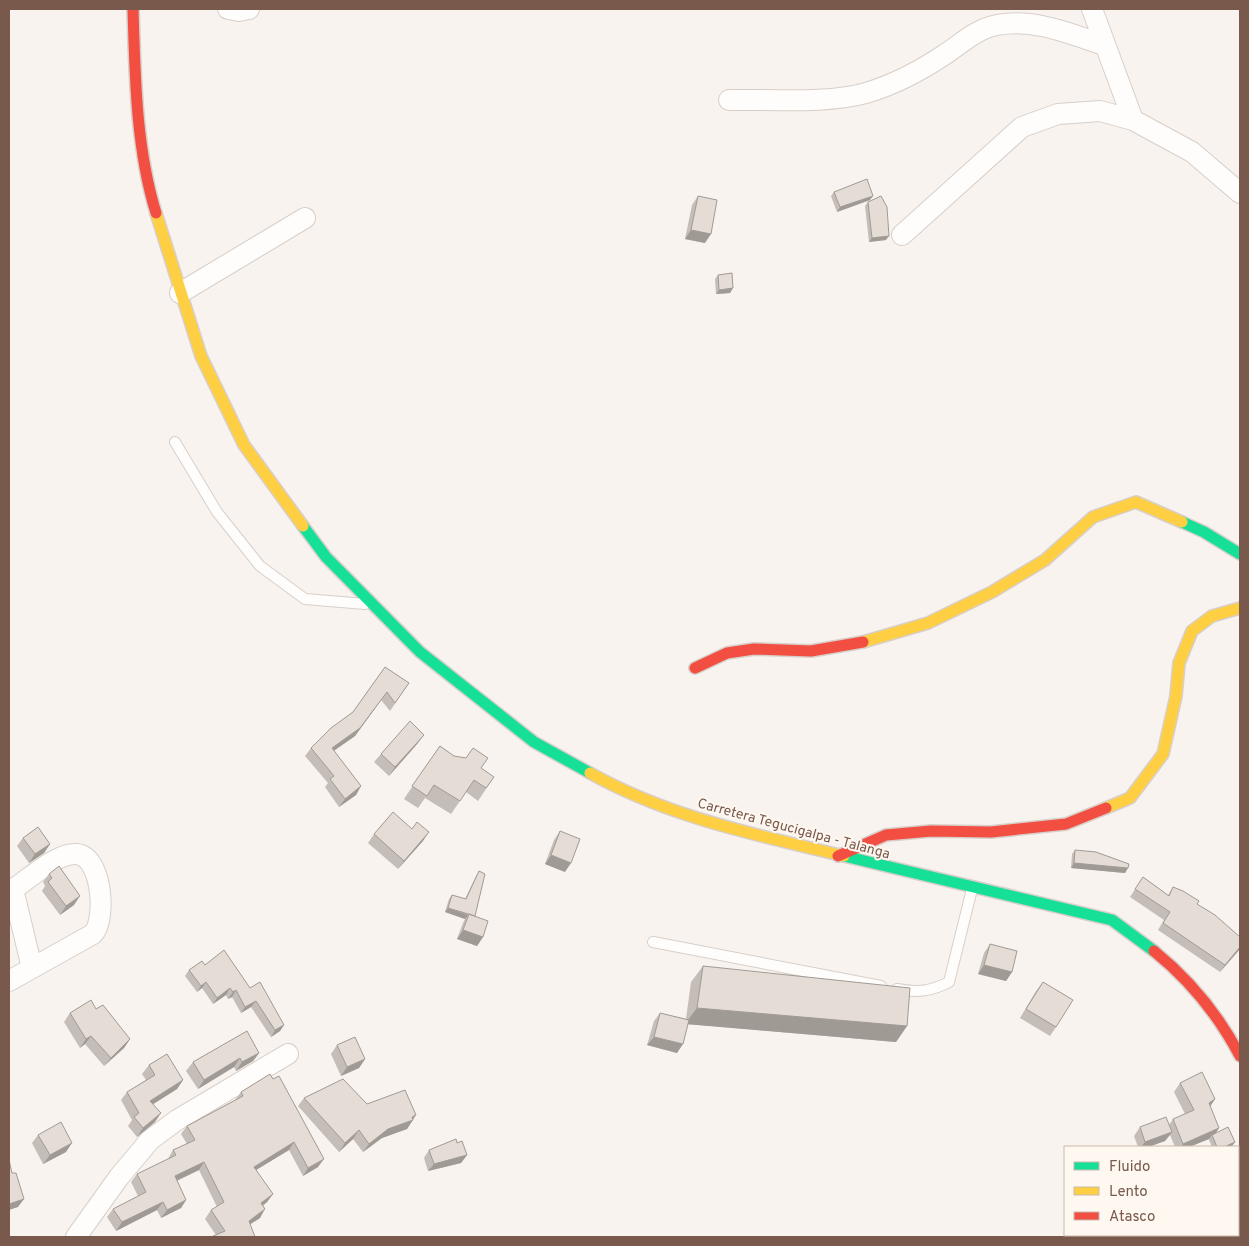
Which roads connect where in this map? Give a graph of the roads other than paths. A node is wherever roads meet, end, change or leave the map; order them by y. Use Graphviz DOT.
graph roads {
  1 [pos="133,9"];
  2 [pos="228,9"];
  3 [pos="249,9"];
  4 [pos="1092,9"];
  5 [pos="1104,45"];
  6 [pos="729,100"];
  7 [pos="1133,120"];
  8 [pos="1240,193"];
  9 [pos="304,218"];
  10 [pos="902,235"];
  11 [pos="180,293"];
  12 [pos="175,442"];
  13 [pos="1240,554"];
  14 [pos="374,605"];
  15 [pos="1240,608"];
  16 [pos="695,668"];
  17 [pos="838,856"];
  18 [pos="972,888"];
  19 [pos="11,891"];
  20 [pos="653,942"];
  21 [pos="32,968"];
  22 [pos="9,981"];
  23 [pos="288,1054"];
  24 [pos="1240,1056"];
  25 [pos="76,1237"];
  1 -- 11 [label="main road, Carretera Tegucigalpa - Talanga"];
  2 -- 3 [label="street"];
  4 -- 5 [label="street"];
  5 -- 6 [label="street"];
  5 -- 7 [label="street"];
  7 -- 8 [label="street"];
  7 -- 10 [label="street"];
  9 -- 11 [label="street"];
  11 -- 14 [label="main road, Carretera Tegucigalpa - Talanga"];
  12 -- 14 [label="lane"];
  13 -- 16 [label="main road"];
  14 -- 17 [label="main road, Carretera Tegucigalpa - Talanga"];
  15 -- 17 [label="main road"];
  17 -- 18 [label="main road, Carretera Tegucigalpa - Talanga"];
  18 -- 20 [label="lane"];
  18 -- 24 [label="main road, Carretera Tegucigalpa - Talanga"];
  19 -- 21 [label="street"];
  19 -- 21 [label="street"];
  21 -- 22 [label="street"];
  23 -- 25 [label="street"];
}
